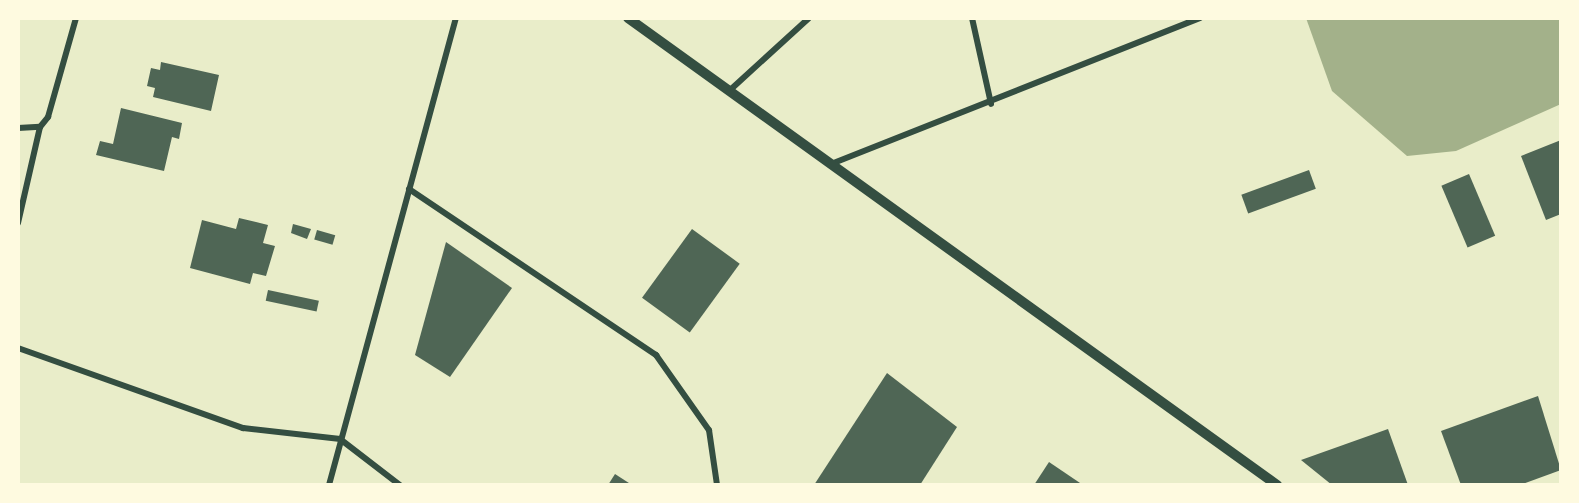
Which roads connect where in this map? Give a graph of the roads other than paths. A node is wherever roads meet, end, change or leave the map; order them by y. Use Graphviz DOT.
graph roads {
  1 [pos="76,18"];
  2 [pos="456,18"];
  3 [pos="628,18"];
  4 [pos="810,18"];
  5 [pos="972,18"];
  6 [pos="1200,18"];
  7 [pos="729,91"];
  8 [pos="991,104"];
  9 [pos="18,128"];
  10 [pos="40,128"];
  11 [pos="831,164"];
  12 [pos="409,189"];
  13 [pos="18,223"];
  14 [pos="18,348"];
  15 [pos="340,439"];
  16 [pos="329,485"];
  17 [pos="400,485"];
  18 [pos="717,485"];
  19 [pos="1277,485"];
  1 -- 10 [label="street"];
  2 -- 12 [label="street"];
  3 -- 7 [label="street"];
  4 -- 7 [label="street"];
  5 -- 8 [label="street"];
  6 -- 8 [label="street"];
  7 -- 11 [label="street"];
  8 -- 11 [label="street"];
  9 -- 10 [label="street"];
  10 -- 13 [label="street"];
  11 -- 19 [label="street"];
  12 -- 15 [label="street"];
  12 -- 18 [label="street"];
  14 -- 15 [label="street"];
  15 -- 16 [label="street"];
  15 -- 17 [label="street"];
}
